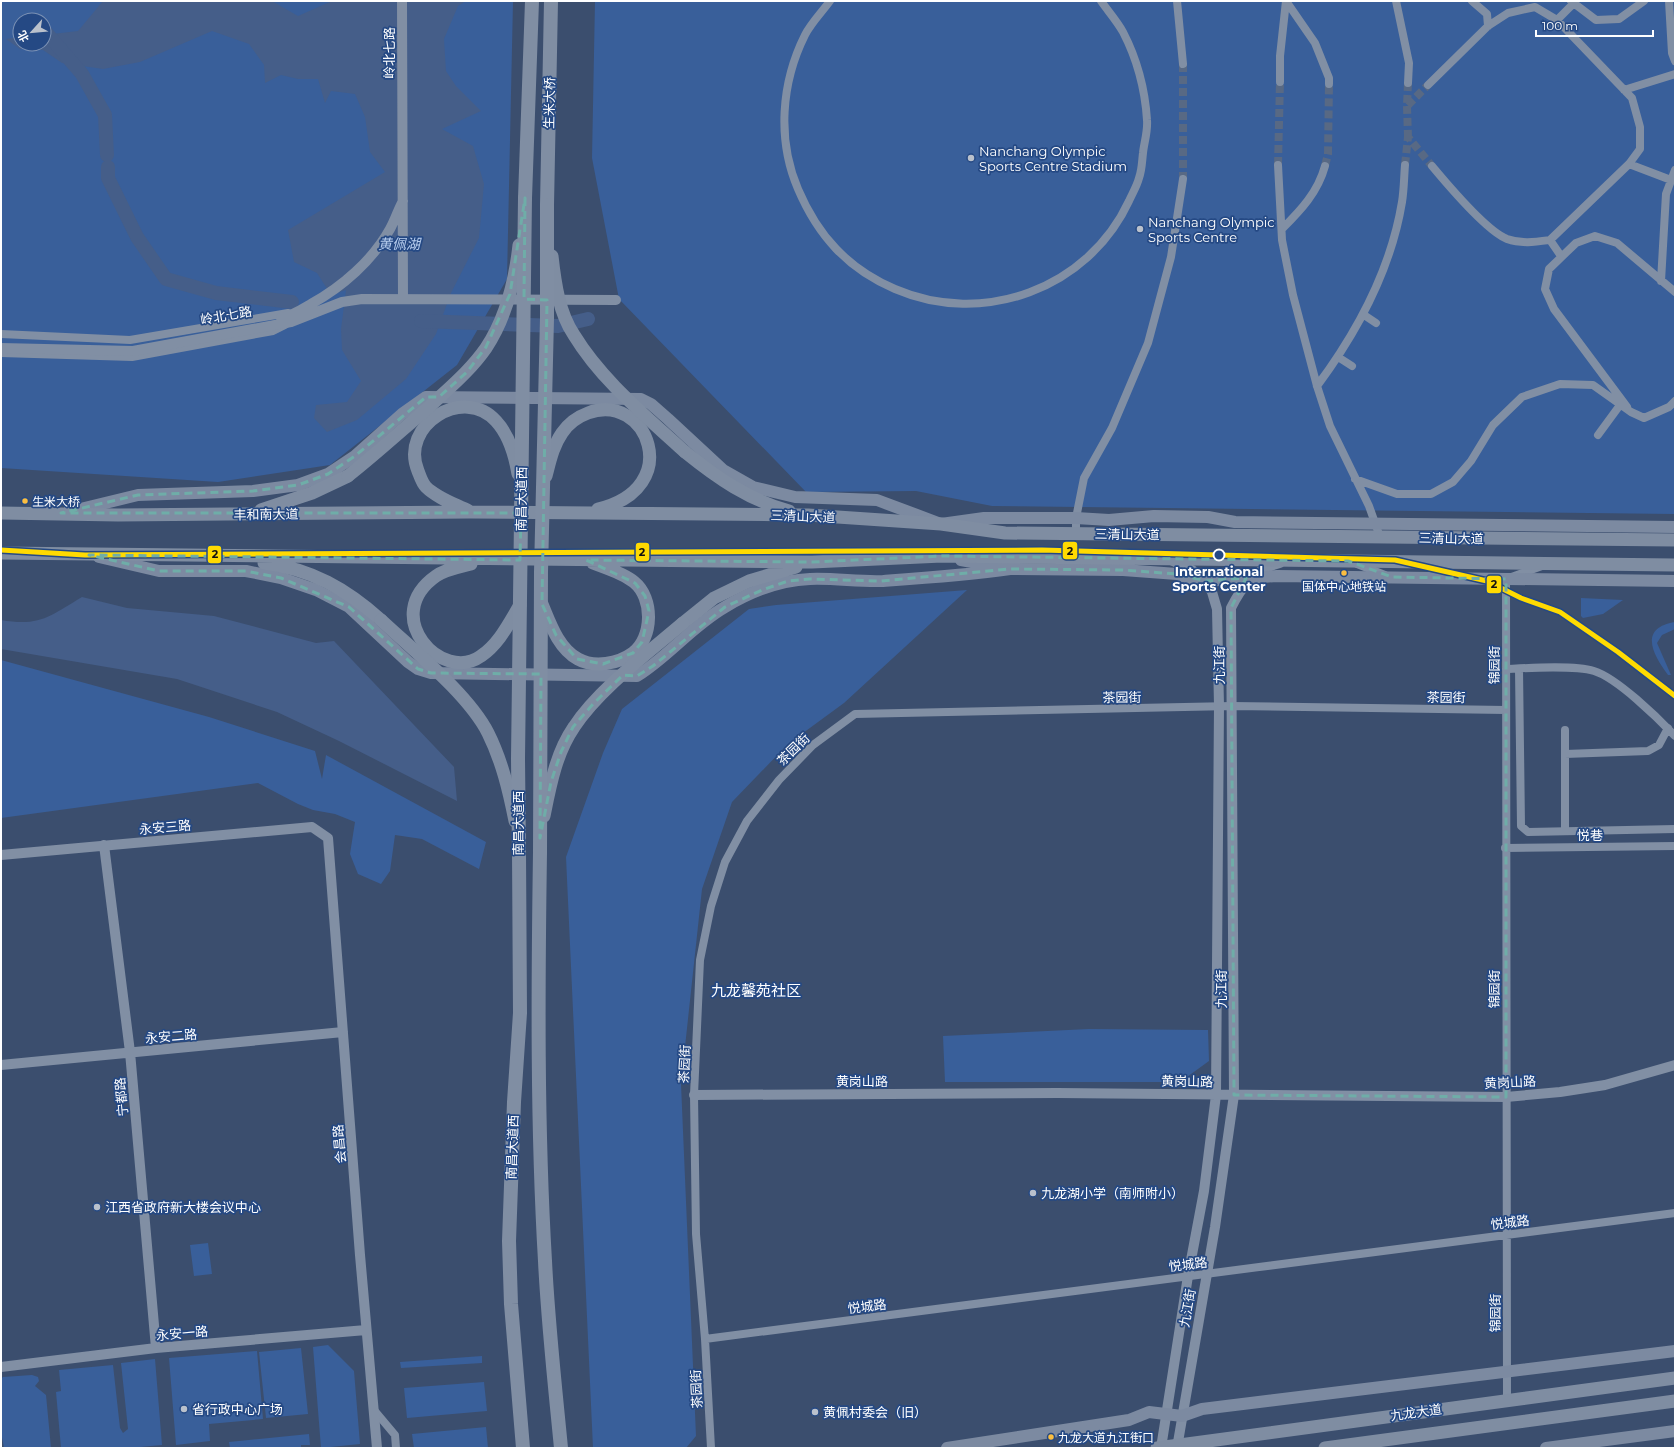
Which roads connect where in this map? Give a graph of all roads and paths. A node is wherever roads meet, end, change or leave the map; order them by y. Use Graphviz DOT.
graph roads {
  1 [pos="402,1"];
  2 [pos="532,1"];
  3 [pos="551,1"];
  4 [pos="830,1"];
  5 [pos="1101,1"];
  6 [pos="1177,1"];
  7 [pos="1286,1"];
  8 [pos="1396,1"];
  9 [pos="1472,1"];
  10 [pos="1644,1"];
  11 [pos="1669,1"];
  12 [pos="1572,3"];
  13 [pos="1557,20"];
  14 [pos="1488,26"];
  15 [pos="1675,61"];
  16 [pos="1183,64"];
  17 [pos="1675,74"];
  18 [pos="1280,82"];
  19 [pos="1408,83"];
  20 [pos="1329,84"];
  21 [pos="1428,85"];
  22 [pos="1624,90"];
  23 [pos="1629,164"];
  24 [pos="1278,165"];
  25 [pos="1406,165"];
  26 [pos="1325,166"];
  27 [pos="1432,166"];
  28 [pos="1675,170"];
  29 [pos="1183,179"];
  30 [pos="1671,180"];
  31 [pos="525,198"];
  32 [pos="403,201"];
  33 [pos="547,205"];
  34 [pos="1282,229"];
  35 [pos="1550,240"];
  36 [pos="1561,256"];
  37 [pos="1661,281"];
  38 [pos="1675,292"];
  39 [pos="403,299"];
  40 [pos="616,300"];
  41 [pos="296,313"];
  42 [pos="1364,315"];
  43 [pos="291,322"];
  44 [pos="1376,323"];
  45 [pos="1,334"];
  46 [pos="1,341"];
  47 [pos="1,348"];
  48 [pos="1,353"];
  49 [pos="1338,358"];
  50 [pos="1352,366"];
  51 [pos="1317,386"];
  52 [pos="1675,402"];
  53 [pos="1620,405"];
  54 [pos="1631,412"];
  55 [pos="1598,435"];
  56 [pos="1355,479"];
  57 [pos="543,487"];
  58 [pos="521,494"];
  59 [pos="470,512"];
  60 [pos="1,513"];
  61 [pos="61,513"];
  62 [pos="531,513"];
  63 [pos="581,513"];
  64 [pos="249,514"];
  65 [pos="808,515"];
  66 [pos="1076,518"];
  67 [pos="941,524"];
  68 [pos="1375,524"];
  69 [pos="1675,527"];
  70 [pos="1076,534"];
  71 [pos="1380,537"];
  72 [pos="1675,540"];
  73 [pos="1,553"];
  74 [pos="89,555"];
  75 [pos="213,556"];
  76 [pos="942,556"];
  77 [pos="1167,558"];
  78 [pos="484,560"];
  79 [pos="586,560"];
  80 [pos="1294,560"];
  81 [pos="1348,561"];
  82 [pos="812,562"];
  83 [pos="1551,563"];
  84 [pos="1675,565"];
  85 [pos="1010,569"];
  86 [pos="1123,570"];
  87 [pos="1392,577"];
  88 [pos="1252,578"];
  89 [pos="1506,579"];
  90 [pos="1206,581"];
  91 [pos="1675,581"];
  92 [pos="542,604"];
  93 [pos="520,605"];
  94 [pos="1506,669"];
  95 [pos="1519,669"];
  96 [pos="1219,706"];
  97 [pos="1232,706"];
  98 [pos="1506,710"];
  99 [pos="1668,728"];
  100 [pos="1565,730"];
  101 [pos="1675,736"];
  102 [pos="1565,754"];
  103 [pos="1675,829"];
  104 [pos="1566,831"];
  105 [pos="519,836"];
  106 [pos="328,838"];
  107 [pos="540,838"];
  108 [pos="104,845"];
  109 [pos="1675,846"];
  110 [pos="1505,848"];
  111 [pos="1,855"];
  112 [pos="343,1032"];
  113 [pos="130,1052"];
  114 [pos="1,1065"];
  115 [pos="1675,1065"];
  116 [pos="694,1095"];
  117 [pos="1216,1095"];
  118 [pos="1234,1095"];
  119 [pos="1506,1097"];
  120 [pos="1675,1213"];
  121 [pos="1507,1235"];
  122 [pos="1206,1274"];
  123 [pos="1188,1276"];
  124 [pos="366,1330"];
  125 [pos="705,1339"];
  126 [pos="156,1348"];
  127 [pos="1675,1351"];
  128 [pos="1,1367"];
  129 [pos="1507,1372"];
  130 [pos="1675,1378"];
  131 [pos="1507,1400"];
  132 [pos="1675,1401"];
  133 [pos="374,1410"];
  134 [pos="1166,1414"];
  135 [pos="1182,1416"];
  136 [pos="1675,1431"];
  137 [pos="1177,1446"];
  138 [pos="562,1447"];
  139 [pos="377,1448"];
  140 [pos="396,1448"];
  141 [pos="523,1448"];
  142 [pos="711,1448"];
  143 [pos="947,1448"];
  144 [pos="1158,1448"];
  145 [pos="1161,1448"];
  146 [pos="1325,1448"];
  147 [pos="1546,1448"];
  1 -- 32 [label="street, 岭北七路"];
  2 -- 31 [label="highway, 生米大桥"];
  3 -- 33 [label="highway, 生米大桥"];
  4 -- 5 [label="street"];
  6 -- 16 [label="street"];
  7 -- 18 [label="street"];
  7 -- 20 [label="street"];
  8 -- 19 [label="street"];
  9 -- 14 [label="street"];
  10 -- 12 [label="street"];
  11 -- 15 [label="street"];
  12 -- 13 [label="street"];
  13 -- 14 [label="street"];
  13 -- 22 [label="street"];
  14 -- 21 [label="street"];
  17 -- 22 [label="street"];
  22 -- 23 [label="street"];
  23 -- 30 [label="street"];
  23 -- 35 [label="street"];
  24 -- 34 [label="street"];
  25 -- 42 [label="street"];
  26 -- 34 [label="street"];
  27 -- 35 [label="street"];
  28 -- 30 [label="street"];
  29 -- 66 [label="street"];
  30 -- 37 [label="street"];
  31 -- 58 [label="highway, 南昌大道西, bridge"];
  31 -- 64 [label="main road, bridge"];
  32 -- 39 [label="street, 岭北七路"];
  32 -- 41 [label="street, 岭北七路"];
  33 -- 57 [label="highway, 南昌大道西, bridge"];
  33 -- 65 [label="main road, bridge"];
  34 -- 51 [label="street"];
  35 -- 36 [label="street"];
  36 -- 37 [label="street"];
  36 -- 54 [label="street"];
  37 -- 38 [label="street"];
  39 -- 40 [label="street"];
  39 -- 43 [label="street"];
  41 -- 45 [label="street"];
  41 -- 46 [label="street, 岭北七路"];
  42 -- 44 [label="street"];
  42 -- 49 [label="street"];
  43 -- 47 [label="street"];
  43 -- 48 [label="street"];
  49 -- 50 [label="street"];
  49 -- 51 [label="street"];
  51 -- 56 [label="street"];
  52 -- 54 [label="street"];
  53 -- 54 [label="street"];
  53 -- 55 [label="street"];
  53 -- 56 [label="street"];
  56 -- 68 [label="street"];
  57 -- 63 [label="main road, bridge"];
  57 -- 92 [label="highway, 南昌大道西, bridge"];
  58 -- 59 [label="main road, bridge"];
  58 -- 93 [label="highway, 南昌大道西, bridge"];
  59 -- 62 [label="main road, 丰和南大道"];
  59 -- 64 [label="main road, 丰和南大道"];
  60 -- 61 [label="main road, 丰和南大道"];
  61 -- 64 [label="main road, 丰和南大道"];
  61 -- 67 [label="main road"];
  62 -- 63 [label="main road, 三清山大道"];
  63 -- 65 [label="main road, 三清山大道"];
  65 -- 67 [label="main road, 三清山大道"];
  66 -- 67 [label="main road"];
  66 -- 68 [label="main road"];
  66 -- 70 [label="street"];
  67 -- 70 [label="main road, 三清山大道"];
  68 -- 69 [label="main road"];
  68 -- 71 [label="street"];
  70 -- 71 [label="main road, 三清山大道"];
  71 -- 72 [label="main road, 三清山大道"];
  73 -- 74 [label="main road"];
  74 -- 75 [label="main road"];
  74 -- 85 [label="main road"];
  75 -- 78 [label="main road"];
  75 -- 105 [label="main road, bridge"];
  76 -- 77 [label="main road, 三清山大道"];
  76 -- 82 [label="main road, 三清山大道"];
  76 -- 85 [label="main road"];
  77 -- 80 [label="main road, 三清山大道"];
  77 -- 86 [label="main road"];
  77 -- 90 [label="street, 九江街"];
  78 -- 79 [label="main road, 三清山大道"];
  78 -- 93 [label="main road"];
  79 -- 82 [label="main road, 三清山大道"];
  79 -- 92 [label="main road"];
  80 -- 81 [label="main road, 三清山大道"];
  80 -- 88 [label="street, 九江街"];
  81 -- 83 [label="main road, 三清山大道"];
  81 -- 87 [label="street"];
  82 -- 107 [label="main road, bridge"];
  83 -- 84 [label="main road, 三清山大道"];
  83 -- 89 [label="street"];
  85 -- 86 [label="main road"];
  86 -- 90 [label="main road"];
  87 -- 88 [label="main road"];
  87 -- 89 [label="main road"];
  88 -- 90 [label="main road"];
  88 -- 97 [label="street, 九江街"];
  89 -- 91 [label="main road"];
  89 -- 94 [label="street, 锦园街"];
  90 -- 96 [label="street, 九江街"];
  92 -- 107 [label="highway, 南昌大道西, bridge"];
  93 -- 105 [label="highway, 南昌大道西, bridge"];
  94 -- 95 [label="street"];
  94 -- 98 [label="street, 锦园街"];
  95 -- 99 [label="street"];
  95 -- 104 [label="street"];
  96 -- 97 [label="street, 茶园街"];
  96 -- 116 [label="street, 茶园街"];
  96 -- 117 [label="street, 九江街"];
  97 -- 98 [label="street, 茶园街"];
  97 -- 118 [label="street, 九江街"];
  98 -- 110 [label="street, 锦园街"];
  99 -- 101 [label="street"];
  99 -- 102 [label="street"];
  100 -- 102 [label="street"];
  102 -- 104 [label="street"];
  103 -- 104 [label="street"];
  105 -- 141 [label="highway, 南昌大道西, bridge"];
  106 -- 108 [label="street, 永安三路"];
  106 -- 112 [label="street, 会昌路"];
  107 -- 138 [label="highway, 南昌大道西, bridge"];
  108 -- 111 [label="street, 永安三路"];
  108 -- 113 [label="street, 宁都路"];
  109 -- 110 [label="street, 悦巷"];
  110 -- 119 [label="street, 锦园街"];
  112 -- 113 [label="street, 永安二路"];
  112 -- 124 [label="street, 会昌路"];
  113 -- 114 [label="street, 永安二路"];
  113 -- 126 [label="street, 宁都路"];
  115 -- 119 [label="street, 黄岗山路"];
  116 -- 117 [label="street, 黄岗山路"];
  116 -- 125 [label="street, 茶园街"];
  117 -- 118 [label="street, 黄岗山路"];
  117 -- 123 [label="street, 九江街"];
  118 -- 119 [label="street, 黄岗山路"];
  118 -- 122 [label="street, 九江街"];
  119 -- 121 [label="street, 锦园街"];
  120 -- 121 [label="street, 悦城路"];
  121 -- 122 [label="street, 悦城路"];
  121 -- 129 [label="street, 锦园街"];
  122 -- 123 [label="street, 悦城路"];
  122 -- 135 [label="street, 九江街"];
  123 -- 125 [label="street, 悦城路"];
  123 -- 134 [label="street, 九江街"];
  124 -- 126 [label="street, 永安一路"];
  124 -- 133 [label="street, 会昌路"];
  125 -- 142 [label="street, 茶园街"];
  126 -- 128 [label="street, 永安一路"];
  127 -- 129 [label="main road"];
  129 -- 131 [label="street, 锦园街"];
  129 -- 135 [label="main road"];
  130 -- 131 [label="main road, 九龙大道"];
  131 -- 137 [label="main road, 九龙大道"];
  132 -- 146 [label="main road, 九龙大道"];
  133 -- 139 [label="street, 会昌路"];
  133 -- 140 [label="street"];
  134 -- 135 [label="main road"];
  134 -- 143 [label="main road"];
  134 -- 145 [label="street, 九江街"];
  135 -- 137 [label="street, 九江街"];
  136 -- 147 [label="main road"];
  137 -- 145 [label="main road, 九龙大道"];
  144 -- 145 [label="main road, 九龙大道"];
}
